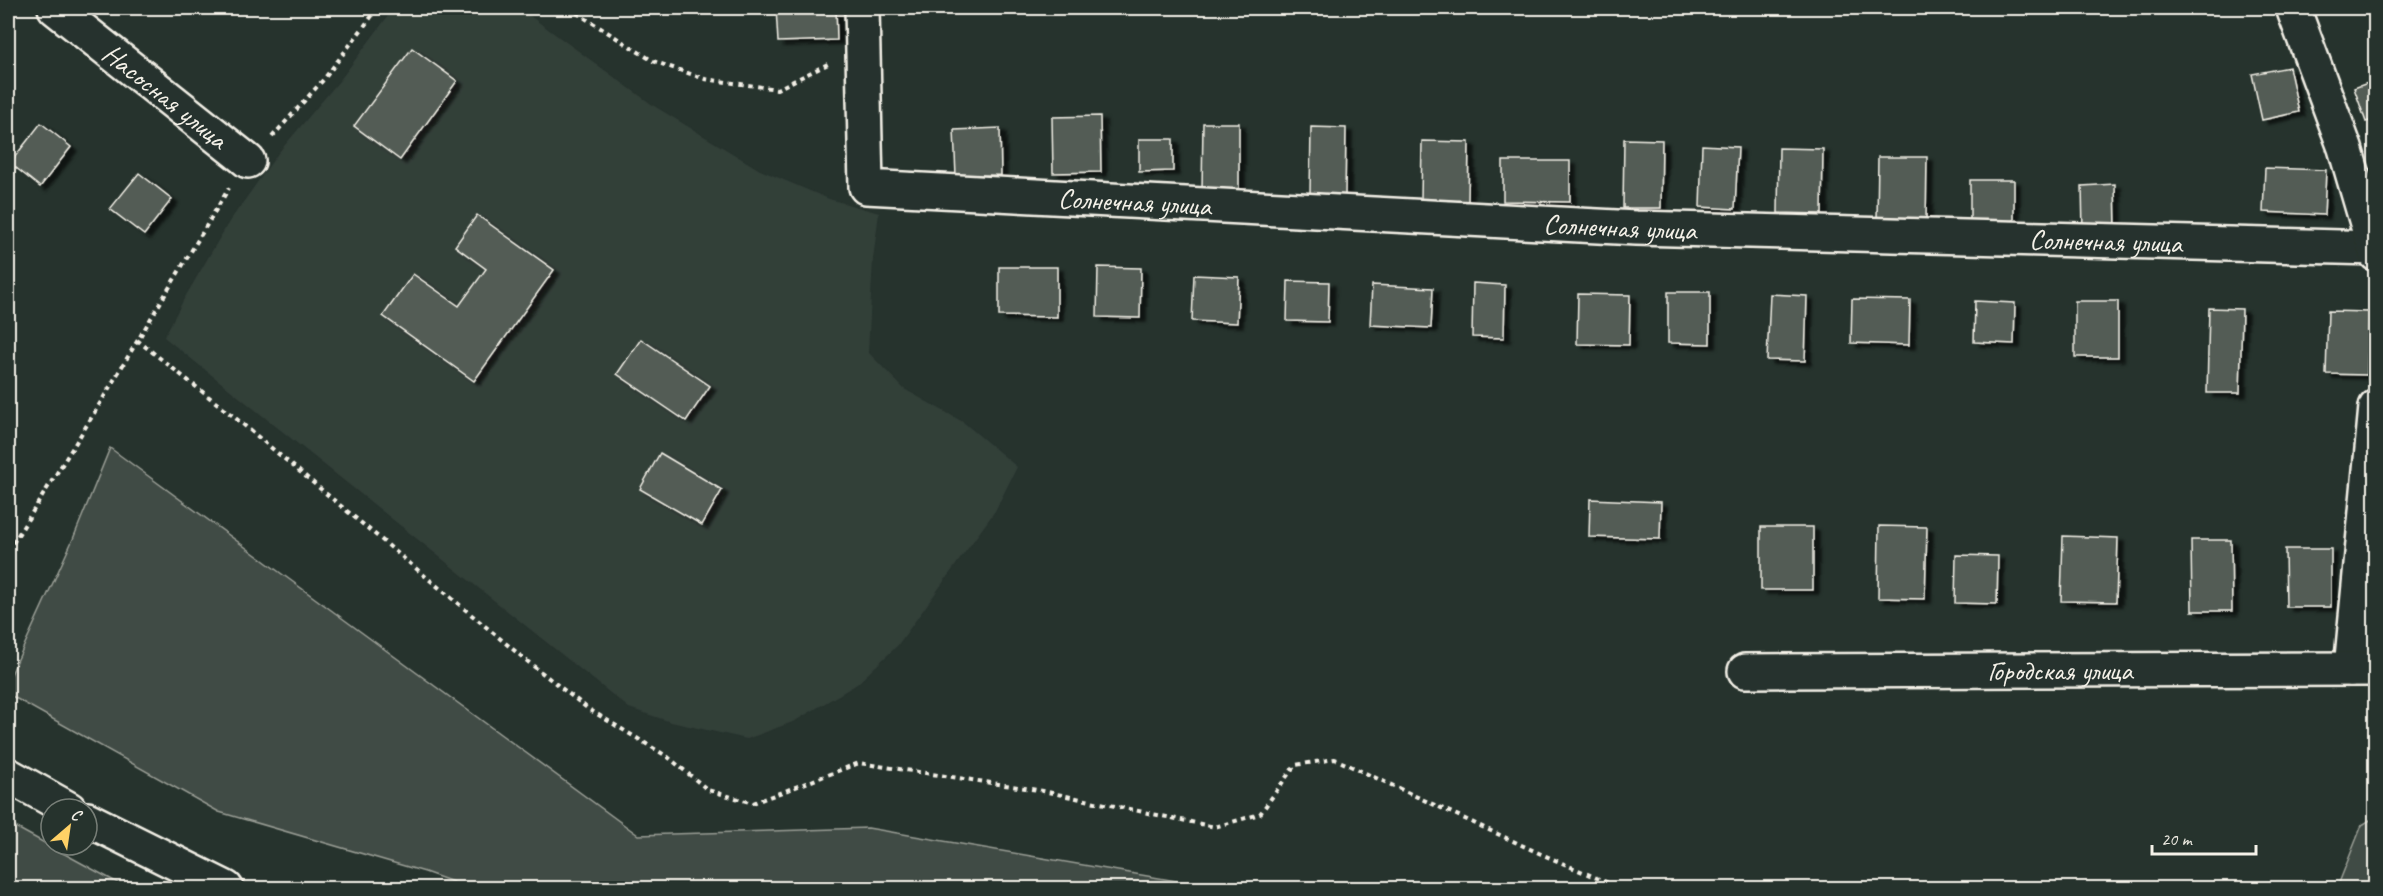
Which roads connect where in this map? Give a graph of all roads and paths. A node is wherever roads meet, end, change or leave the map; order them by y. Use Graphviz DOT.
graph roads {
  1 [pos="55,8"];
  2 [pos="378,8"];
  3 [pos="569,8"];
  4 [pos="2293,8"];
  5 [pos="861,17"];
  6 [pos="248,161"];
  7 [pos="2375,250"];
  8 [pos="137,340"];
  9 [pos="2376,407"];
  10 [pos="8,551"];
  11 [pos="2363,669"];
  12 [pos="1745,671"];
  13 [pos="8,775"];
  14 [pos="47,797"];
  15 [pos="99,825"];
  16 [pos="226,888"];
  17 [pos="1620,888"];
  1 -- 6 [label="street, Насосная улица"];
  2 -- 6 [label="path"];
  3 -- 5 [label="path"];
  4 -- 7 [label="street"];
  5 -- 7 [label="street, Солнечная улица"];
  6 -- 8 [label="path"];
  8 -- 10 [label="path"];
  8 -- 17 [label="path"];
  9 -- 11 [label="street"];
  11 -- 12 [label="street, Городская улица"];
  13 -- 14 [label="street"];
  15 -- 16 [label="street"];
}
